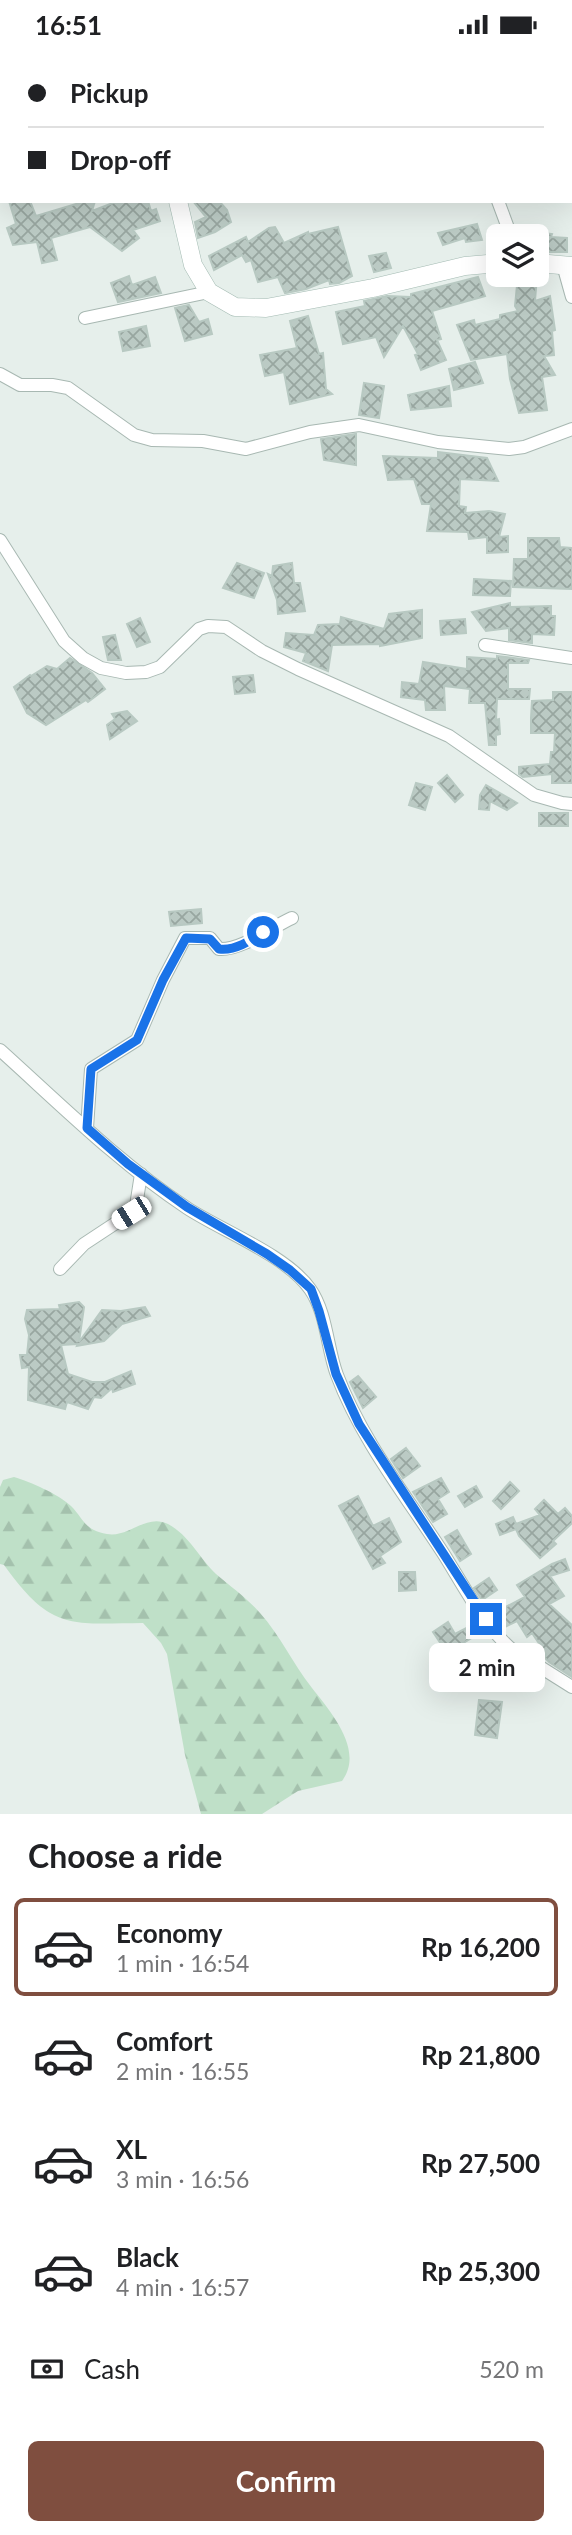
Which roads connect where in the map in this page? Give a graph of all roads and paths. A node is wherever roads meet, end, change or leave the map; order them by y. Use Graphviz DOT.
graph roads {
  1 [pos="178,203"];
  2 [pos="499,203"];
  3 [pos="507,224"];
  4 [pos="486,264"];
  5 [pos="549,264"];
  6 [pos="568,265"];
  7 [pos="209,292"];
  8 [pos="572,297"];
  9 [pos="85,318"];
  10 [pos="0,374"];
  11 [pos="572,429"];
  12 [pos="0,540"];
  13 [pos="485,645"];
  14 [pos="572,658"];
  15 [pos="572,804"];
  16 [pos="292,918"];
  17 [pos="0,1050"];
  18 [pos="87,1128"];
  19 [pos="141,1174"];
  20 [pos="60,1269"];
  21 [pos="572,1687"];
  1 -- 7 [label="street"];
  2 -- 3 [label="street"];
  4 -- 7 [label="street"];
  5 -- 6 [label="street"];
  6 -- 8 [label="street"];
  7 -- 9 [label="street"];
  10 -- 11 [label="street"];
  12 -- 15 [label="street"];
  13 -- 14 [label="street"];
  16 -- 18 [label="street"];
  17 -- 18 [label="street"];
  18 -- 19 [label="street"];
  19 -- 20 [label="street"];
  19 -- 21 [label="street"];
}
